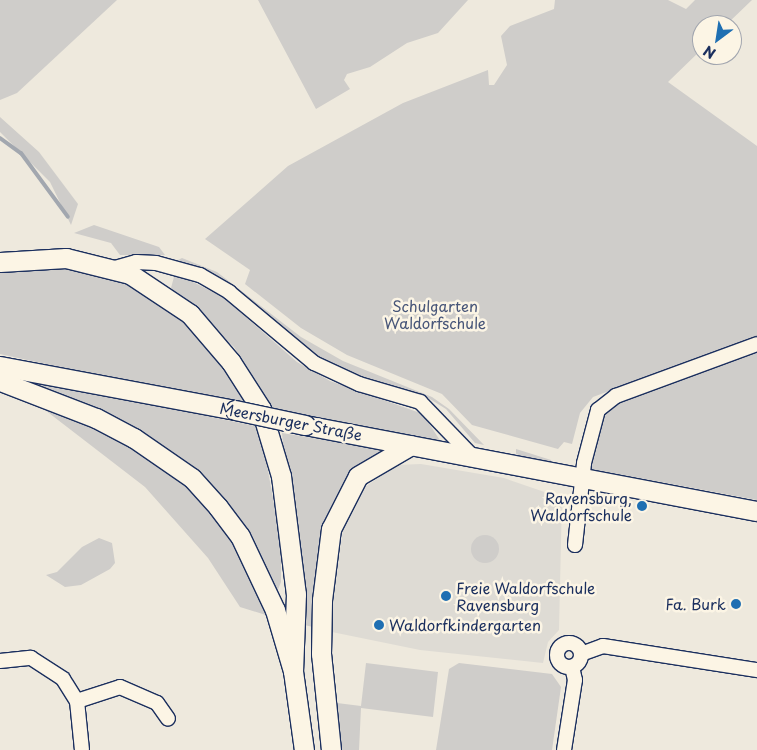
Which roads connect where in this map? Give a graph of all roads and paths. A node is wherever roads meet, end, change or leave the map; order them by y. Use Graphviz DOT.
graph roads {
  1 [pos="0,262"];
  2 [pos="115,268"];
  3 [pos="757,344"];
  4 [pos="0,358"];
  5 [pos="0,366"];
  6 [pos="35,373"];
  7 [pos="0,381"];
  8 [pos="411,445"];
  9 [pos="475,459"];
  10 [pos="582,481"];
  11 [pos="757,511"];
  12 [pos="575,544"];
  13 [pos="291,548"];
  14 [pos="275,610"];
  15 [pos="582,654"];
  16 [pos="0,661"];
  17 [pos="572,667"];
  18 [pos="757,670"];
  19 [pos="293,671"];
  20 [pos="77,701"];
  21 [pos="168,719"];
  22 [pos="82,750"];
  23 [pos="304,750"];
  24 [pos="330,750"];
  25 [pos="564,750"];
  1 -- 2 [label="street"];
  2 -- 9 [label="street"];
  2 -- 13 [label="street"];
  3 -- 10 [label="street"];
  4 -- 6 [label="street"];
  5 -- 6 [label="street, Meersburger Straße"];
  6 -- 8 [label="street, Meersburger Straße, bridge"];
  7 -- 14 [label="street"];
  8 -- 9 [label="street, Meersburger Straße"];
  8 -- 24 [label="street"];
  9 -- 10 [label="street, Meersburger Straße"];
  10 -- 11 [label="street, Meersburger Straße"];
  10 -- 12 [label="street"];
  13 -- 14 [label="street"];
  13 -- 19 [label="street"];
  14 -- 19 [label="street"];
  15 -- 17 [label="street"];
  15 -- 17 [label="street"];
  15 -- 18 [label="street"];
  16 -- 20 [label="street"];
  17 -- 25 [label="street"];
  19 -- 23 [label="street"];
  20 -- 21 [label="street"];
  20 -- 22 [label="street"];
}
